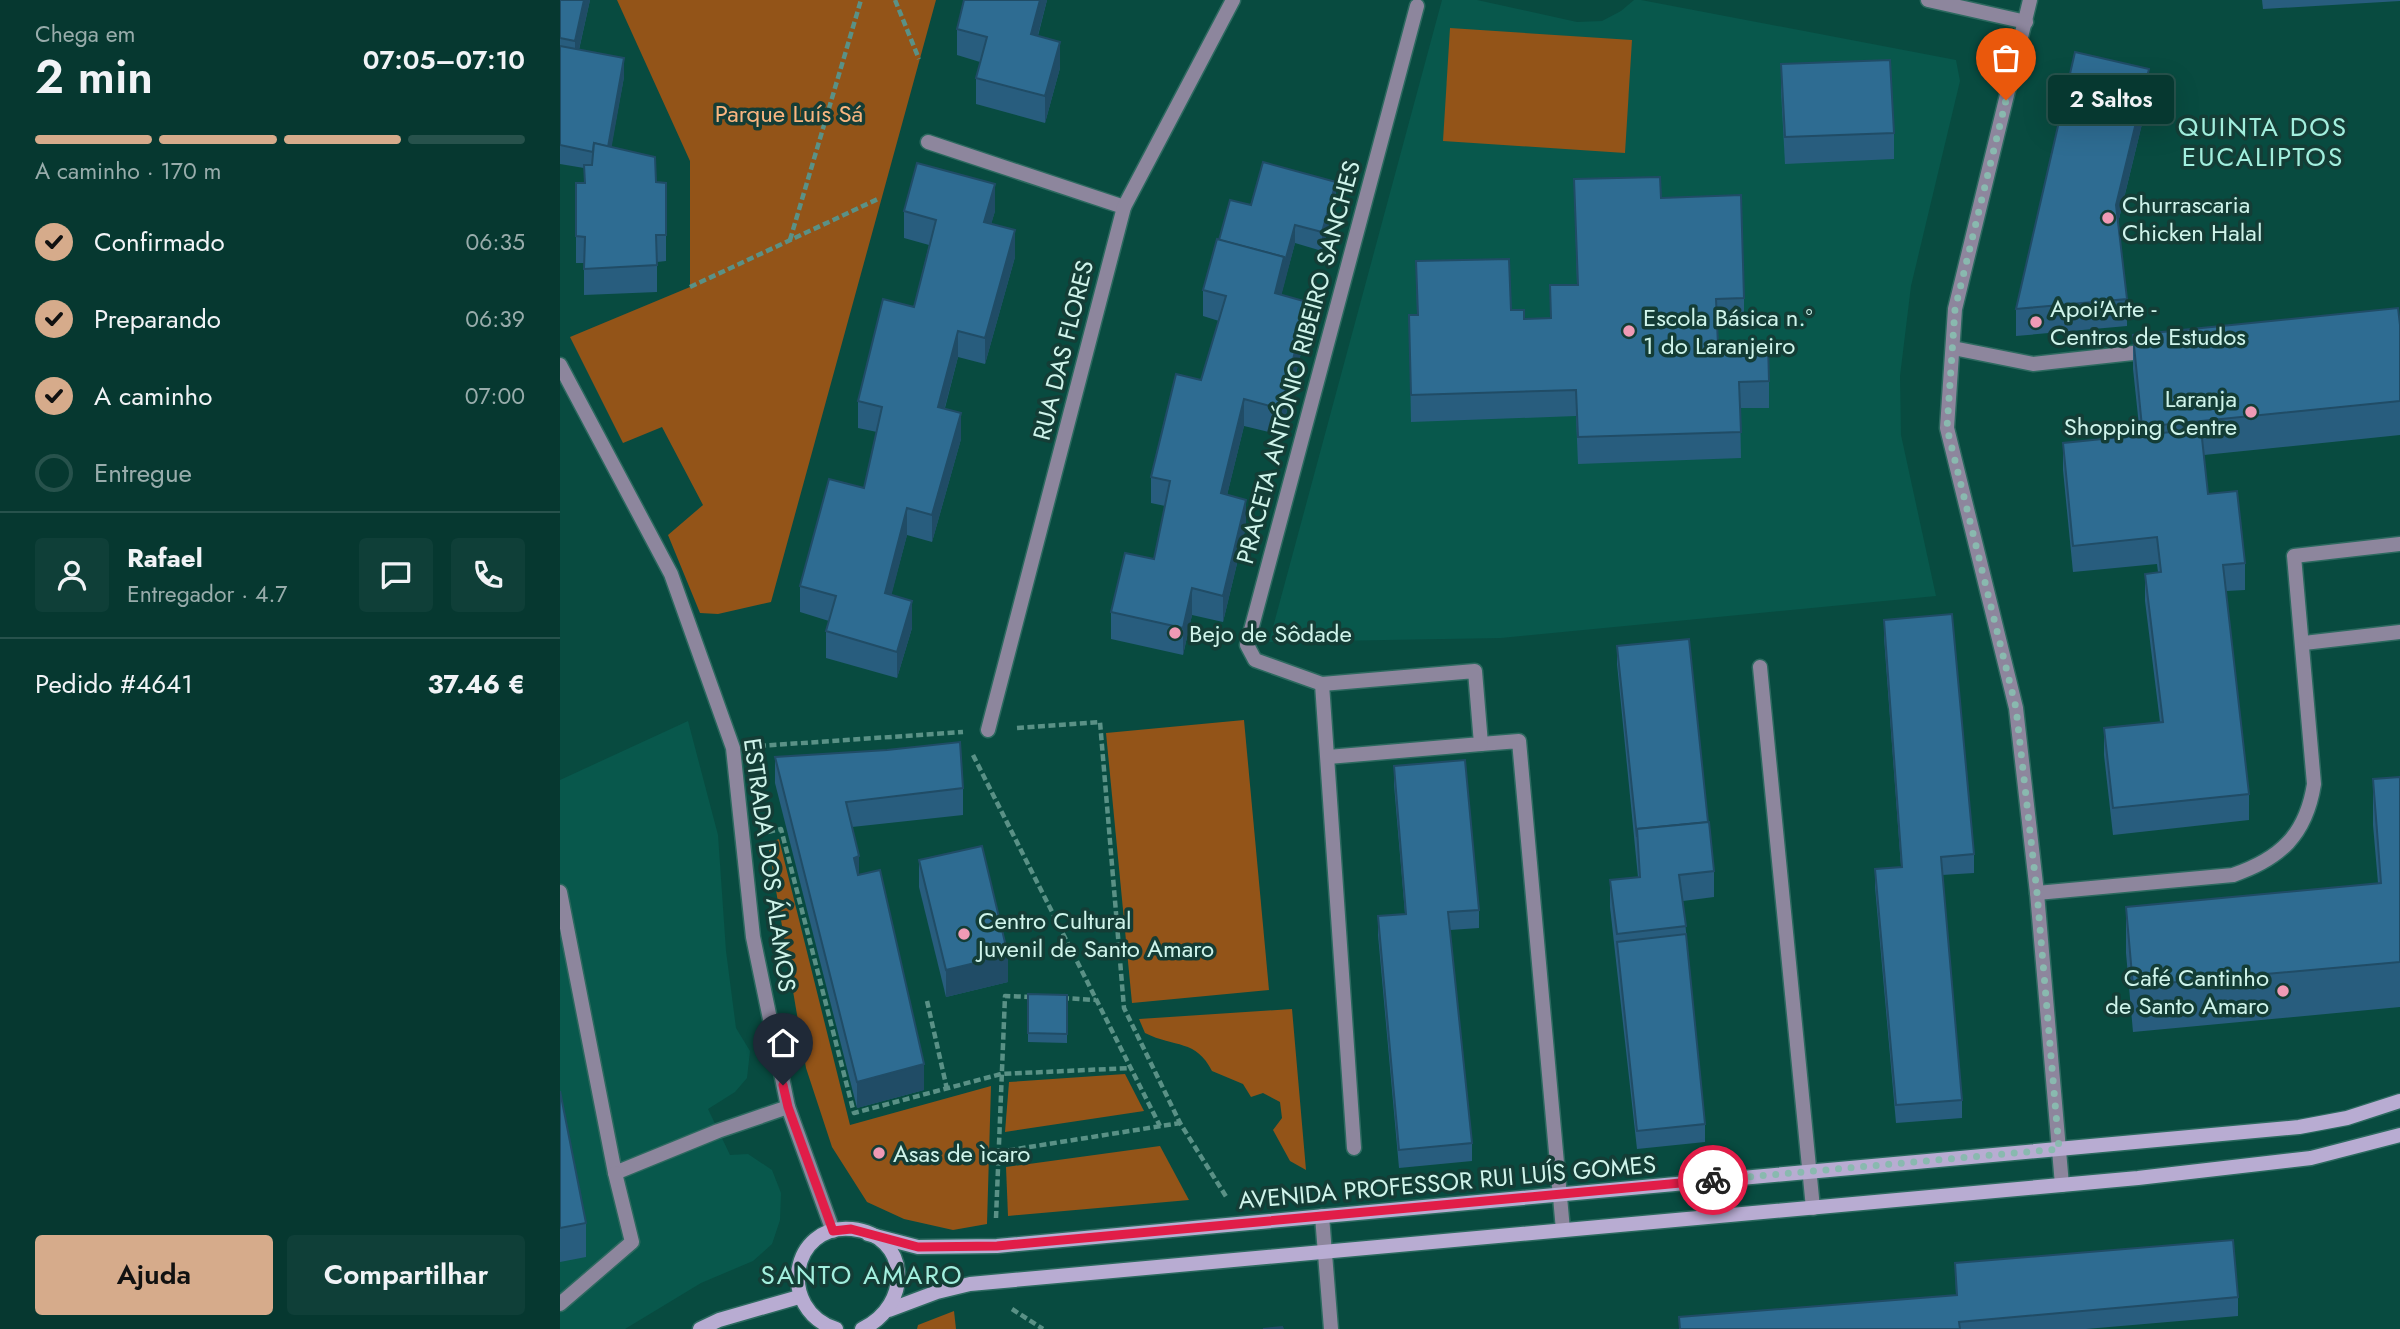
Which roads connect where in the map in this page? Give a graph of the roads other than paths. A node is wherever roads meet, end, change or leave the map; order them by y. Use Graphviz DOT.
graph roads {
  1 [pos="1233,0"];
  2 [pos="1928,0"];
  3 [pos="2030,0"];
  4 [pos="1417,6"];
  5 [pos="2026,22"];
  6 [pos="928,142"];
  7 [pos="1124,206"];
  8 [pos="1953,348"];
  9 [pos="2168,349"];
  10 [pos="560,365"];
  11 [pos="2400,544"];
  12 [pos="2400,632"];
  13 [pos="2304,643"];
  14 [pos="1760,667"];
  15 [pos="1322,684"];
  16 [pos="988,730"];
  17 [pos="1481,744"];
  18 [pos="1328,757"];
  19 [pos="560,892"];
  20 [pos="2037,893"];
  21 [pos="2400,1101"];
  22 [pos="788,1107"];
  23 [pos="2400,1135"];
  24 [pos="1354,1148"];
  25 [pos="2059,1149"];
  26 [pos="1809,1172"];
  27 [pos="615,1173"];
  28 [pos="2062,1185"];
  29 [pos="1560,1194"];
  30 [pos="1813,1208"];
  31 [pos="1322,1216"];
  32 [pos="1563,1230"];
  33 [pos="833,1231"];
  34 [pos="868,1234"];
  35 [pos="1325,1252"];
  36 [pos="799,1297"];
  37 [pos="560,1304"];
  38 [pos="889,1310"];
  39 [pos="700,1329"];
  40 [pos="836,1329"];
  41 [pos="862,1329"];
  42 [pos="1331,1329"];
  1 -- 7 [label="street, RUA DAS FLORES"];
  2 -- 5 [label="street"];
  3 -- 5 [label="street"];
  4 -- 15 [label="street, PRACETA ANTÓNIO RIBEIRO SANCHES"];
  5 -- 8 [label="street"];
  6 -- 7 [label="street"];
  7 -- 16 [label="street, RUA DAS FLORES"];
  8 -- 9 [label="street"];
  8 -- 20 [label="street"];
  10 -- 22 [label="street, ESTRADA DOS ÁLAMOS"];
  11 -- 13 [label="street"];
  12 -- 13 [label="street"];
  13 -- 20 [label="street"];
  14 -- 26 [label="street"];
  15 -- 17 [label="street, PRACETA ANTÓNIO RIBEIRO SANCHES"];
  15 -- 18 [label="street"];
  17 -- 18 [label="street"];
  17 -- 29 [label="street"];
  18 -- 24 [label="street"];
  19 -- 27 [label="street"];
  20 -- 25 [label="street"];
  21 -- 25 [label="main road, AVENIDA PROFESSOR RUI LUÍS GOMES"];
  22 -- 27 [label="street"];
  22 -- 33 [label="street, ESTRADA DOS ÁLAMOS"];
  23 -- 28 [label="main road"];
  25 -- 26 [label="main road, AVENIDA PROFESSOR RUI LUÍS GOMES"];
  25 -- 28 [label="street"];
  26 -- 29 [label="main road, AVENIDA PROFESSOR RUI LUÍS GOMES"];
  26 -- 30 [label="street"];
  27 -- 37 [label="street"];
  28 -- 30 [label="main road"];
  29 -- 31 [label="main road, AVENIDA PROFESSOR RUI LUÍS GOMES"];
  29 -- 32 [label="street"];
  30 -- 32 [label="main road"];
  31 -- 34 [label="main road, AVENIDA PROFESSOR RUI LUÍS GOMES"];
  31 -- 35 [label="street"];
  32 -- 35 [label="main road"];
  33 -- 34 [label="main road, AVENIDA PROFESSOR RUI LUÍS GOMES"];
  33 -- 36 [label="main road"];
  34 -- 38 [label="main road"];
  35 -- 38 [label="main road"];
  35 -- 42 [label="street"];
  36 -- 39 [label="main road"];
  36 -- 40 [label="main road"];
  38 -- 41 [label="main road"];
}
